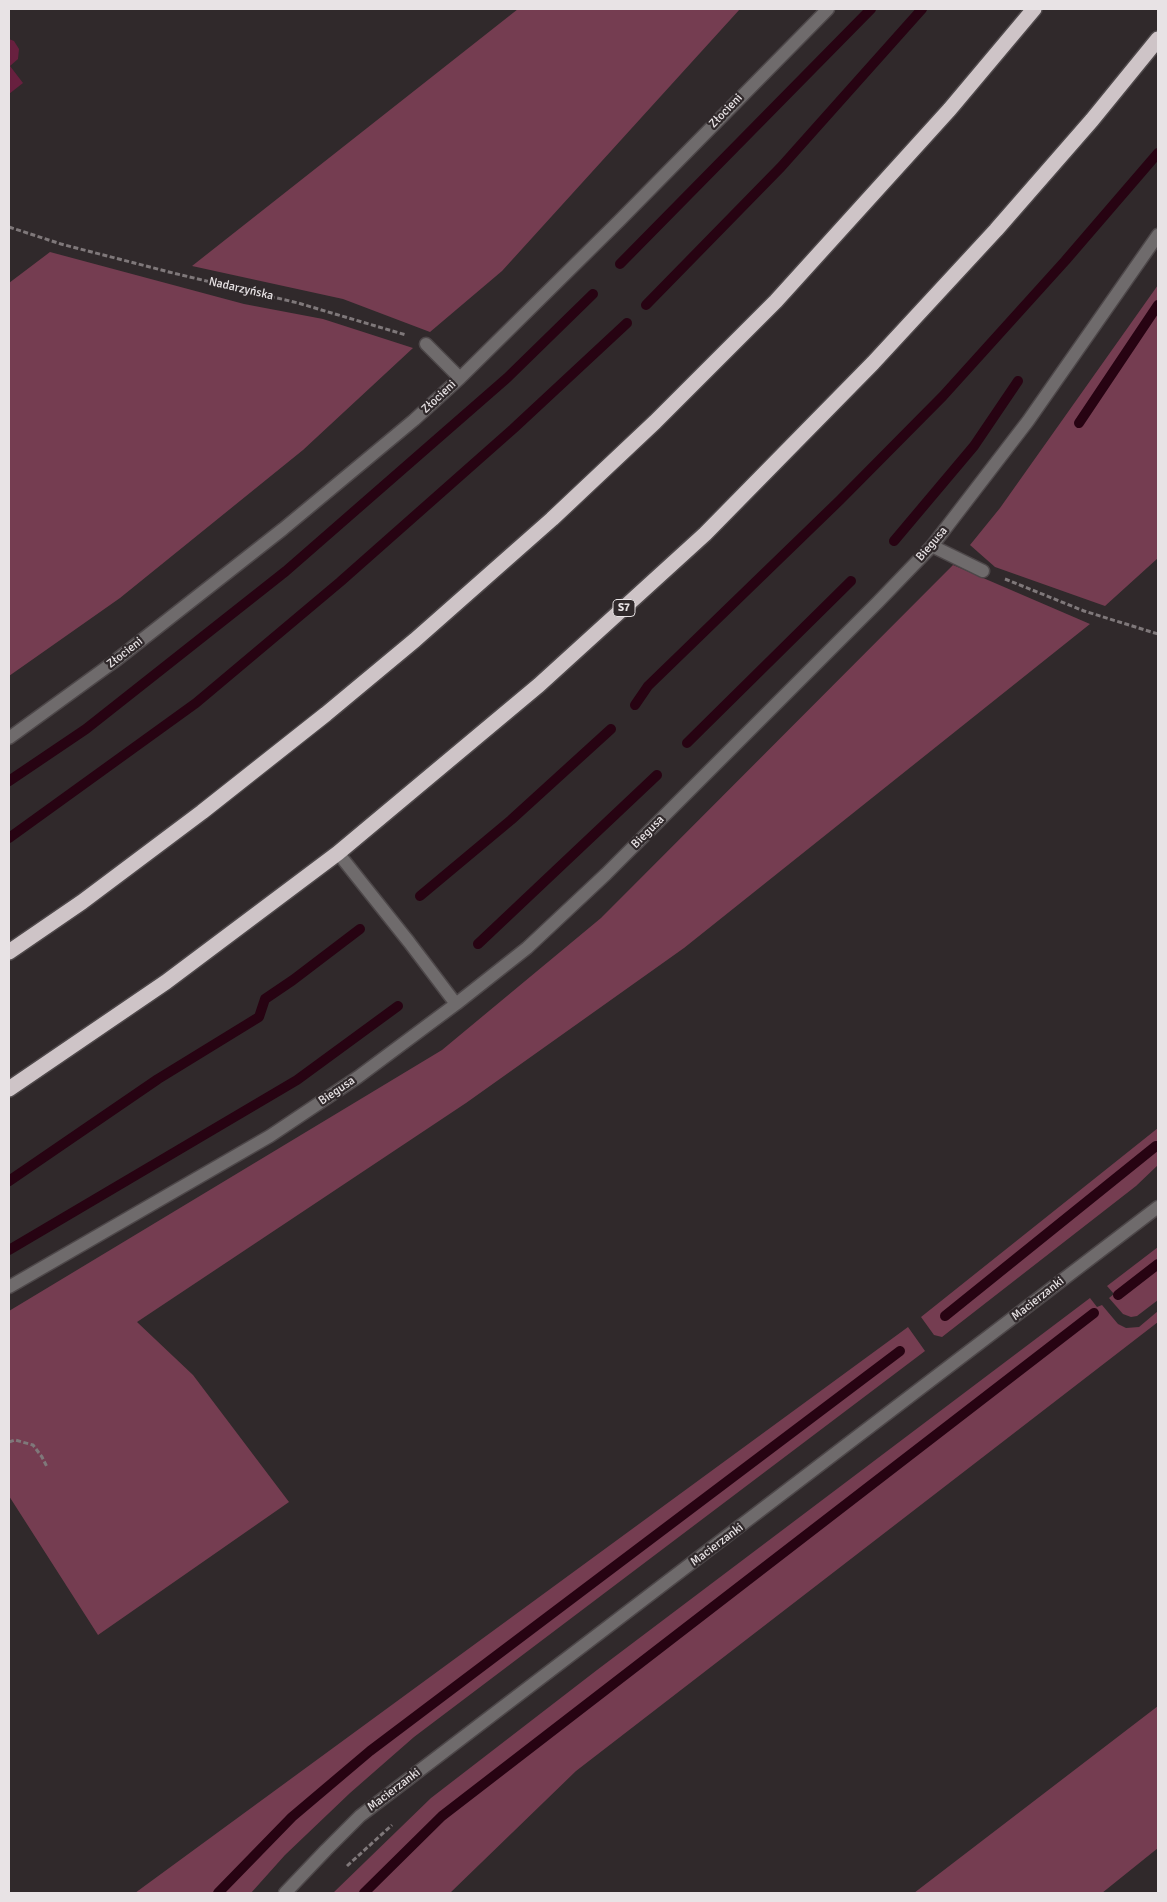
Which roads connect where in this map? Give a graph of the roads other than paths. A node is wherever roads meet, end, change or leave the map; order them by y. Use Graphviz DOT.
graph roads {
  1 [pos="828,9"];
  2 [pos="1034,9"];
  3 [pos="1158,39"];
  4 [pos="1158,235"];
  5 [pos="426,344"];
  6 [pos="460,378"];
  7 [pos="932,546"];
  8 [pos="983,571"];
  9 [pos="9,738"];
  10 [pos="338,853"];
  11 [pos="9,952"];
  12 [pos="456,1004"];
  13 [pos="9,1089"];
  14 [pos="1158,1208"];
  15 [pos="9,1287"];
  16 [pos="285,1893"];
  1 -- 6 [label="street, Złocieni"];
  2 -- 11 [label="highway"];
  3 -- 10 [label="highway, S7"];
  4 -- 7 [label="street, Biegusa"];
  5 -- 6 [label="street"];
  6 -- 9 [label="street, Złocieni"];
  7 -- 8 [label="street"];
  7 -- 12 [label="street, Biegusa"];
  10 -- 12 [label="street"];
  10 -- 13 [label="highway, S7"];
  12 -- 15 [label="street, Biegusa"];
  14 -- 16 [label="street, Macierzanki"];
}
